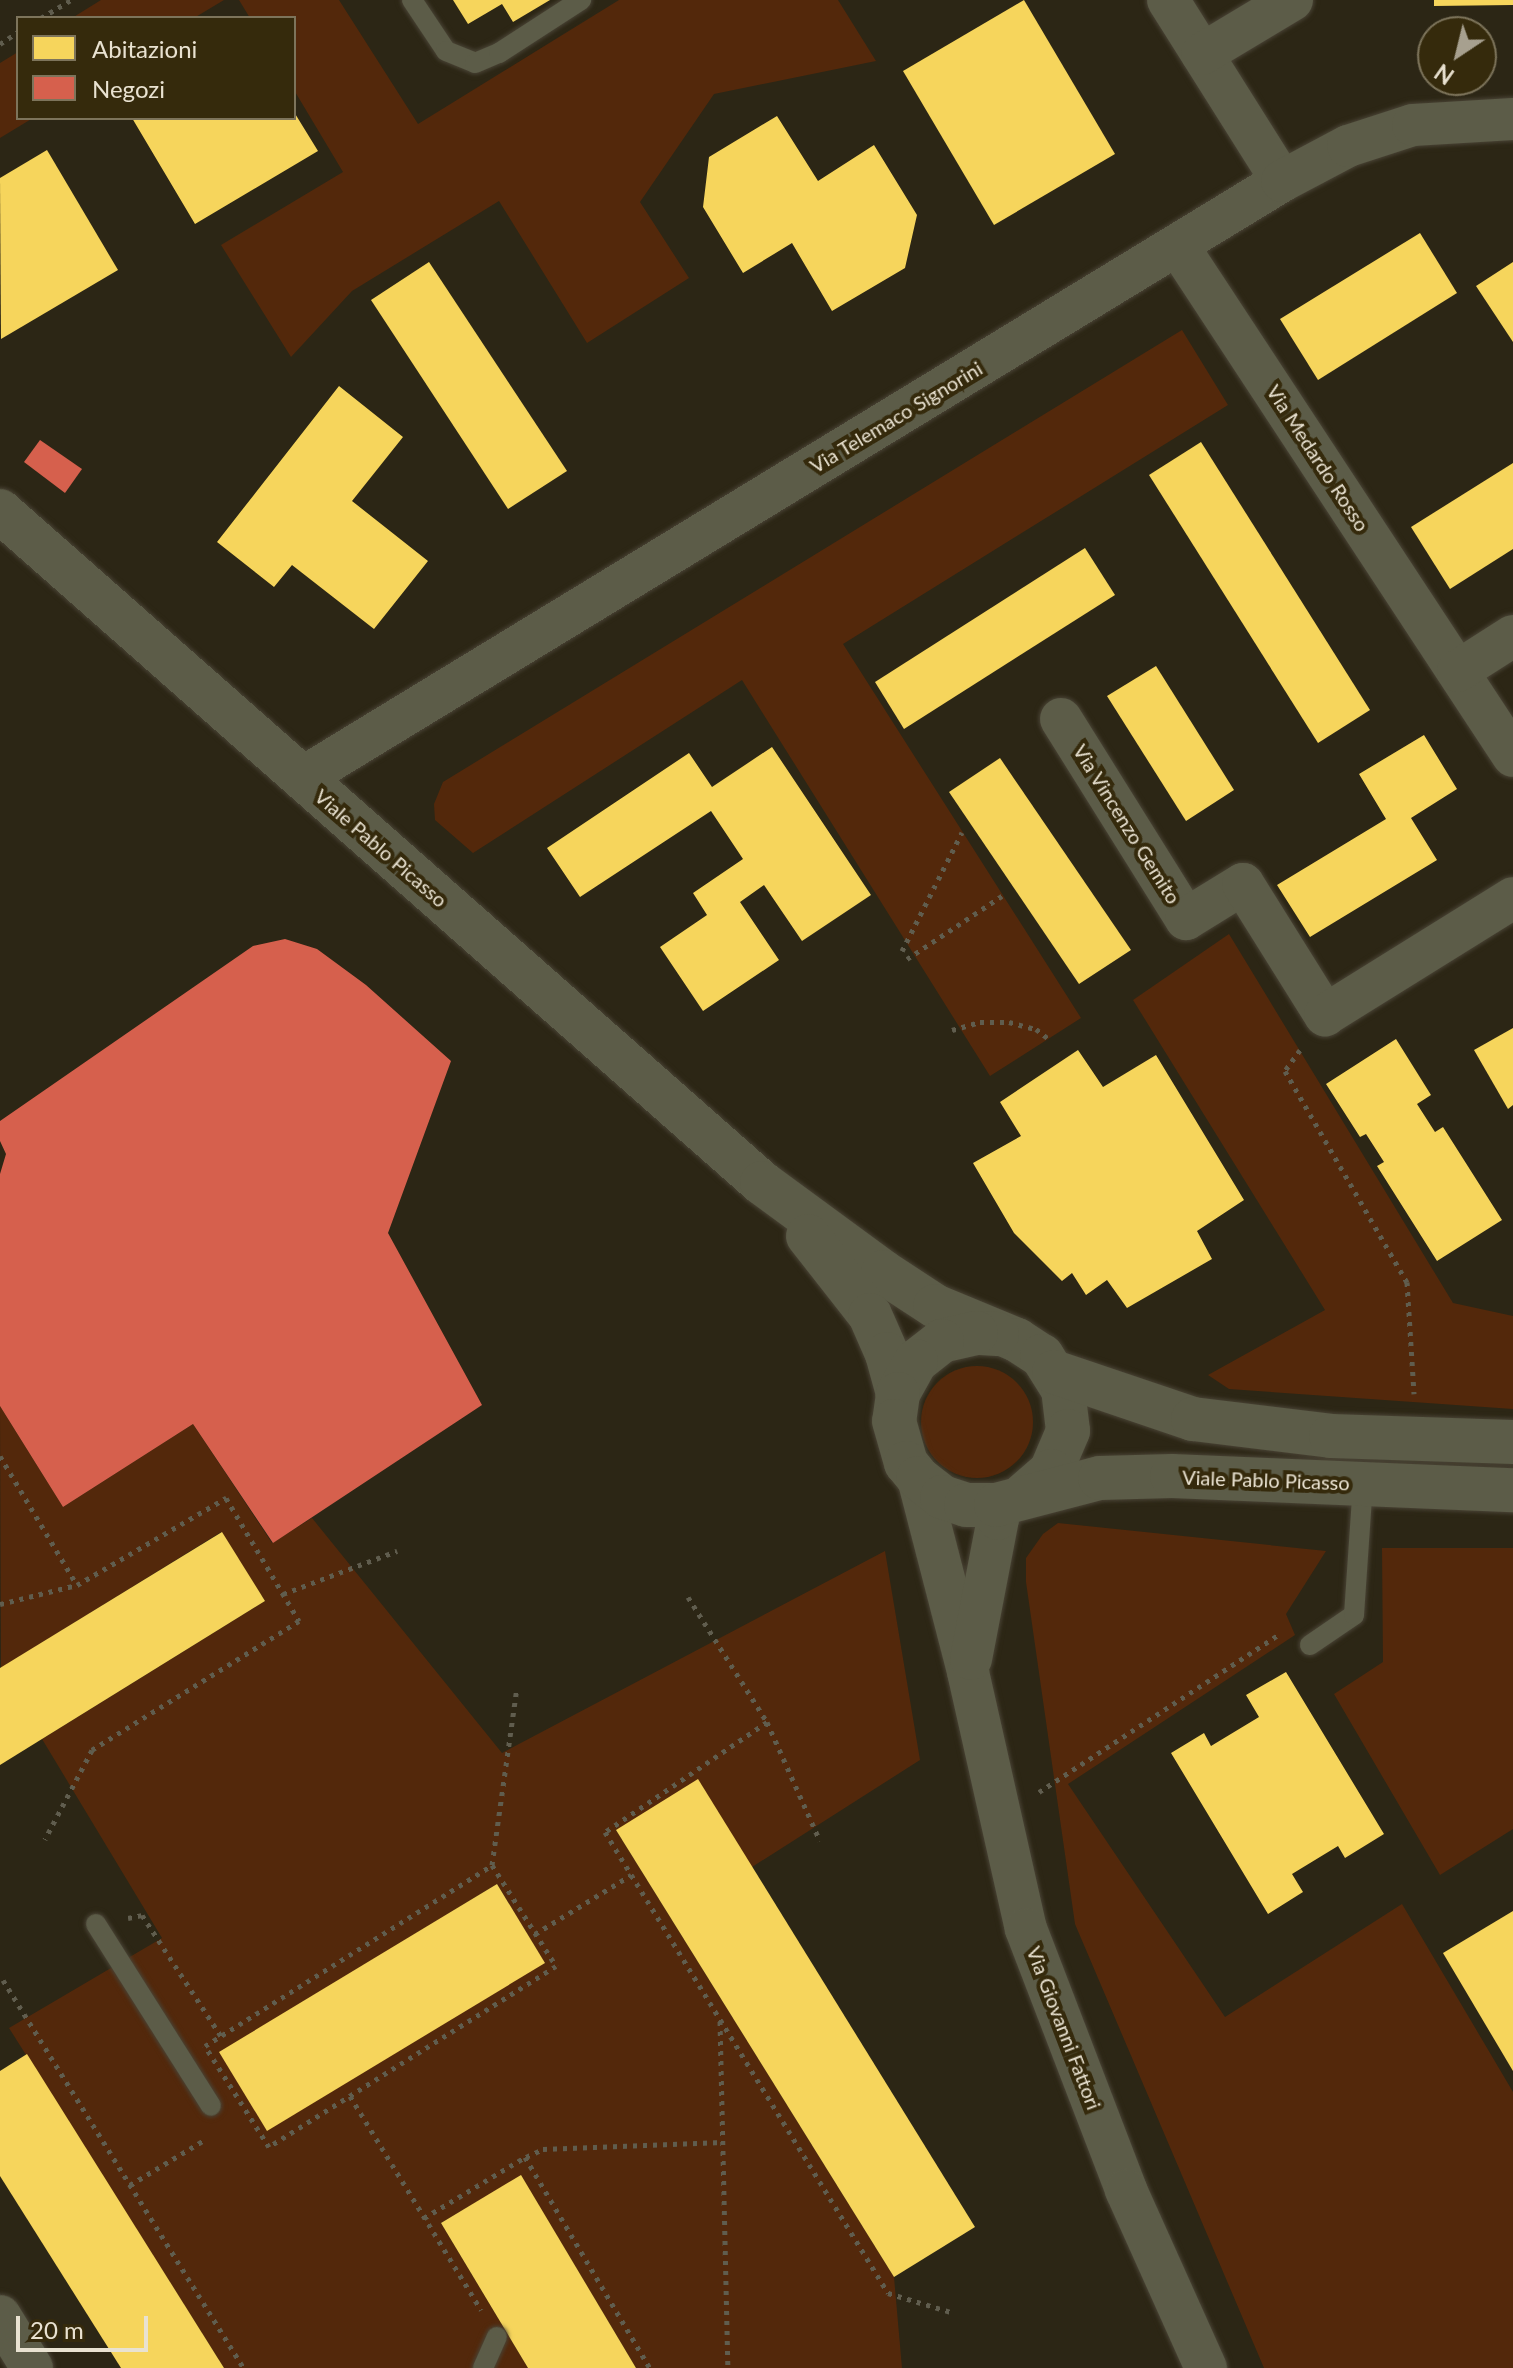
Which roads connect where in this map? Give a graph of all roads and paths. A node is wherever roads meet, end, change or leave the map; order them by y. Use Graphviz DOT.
graph roads {
  1 [pos="71,0"];
  2 [pos="412,0"];
  3 [pos="581,0"];
  4 [pos="1168,0"];
  5 [pos="1292,0"];
  6 [pos="44,16"];
  7 [pos="1202,54"];
  8 [pos="1513,119"];
  9 [pos="1282,181"];
  10 [pos="1178,246"];
  11 [pos="0,511"];
  12 [pos="1513,636"];
  13 [pos="1458,671"];
  14 [pos="1061,719"];
  15 [pos="1513,756"];
  16 [pos="302,778"];
  17 [pos="962,832"];
  18 [pos="1002,896"];
  19 [pos="1513,898"];
  20 [pos="902,951"];
  21 [pos="907,959"];
  22 [pos="1325,1015"];
  23 [pos="952,1030"];
  24 [pos="1049,1039"];
  25 [pos="762,1183"];
  26 [pos="997,1334"];
  27 [pos="1054,1372"];
  28 [pos="898,1394"];
  29 [pos="1417,1439"];
  30 [pos="1513,1442"];
  31 [pos="0,1456"];
  32 [pos="918,1478"];
  33 [pos="1363,1484"];
  34 [pos="1513,1490"];
  35 [pos="1009,1501"];
  36 [pos="397,1551"];
  37 [pos="77,1585"];
  38 [pos="283,1594"];
  39 [pos="688,1597"];
  40 [pos="0,1604"];
  41 [pos="1317,1640"];
  42 [pos="968,1672"];
  43 [pos="517,1688"];
  44 [pos="767,1722"];
  45 [pos="999,1818"];
  46 [pos="45,1839"];
  47 [pos="820,1841"];
  48 [pos="492,1865"];
  49 [pos="631,1875"];
  50 [pos="96,1924"];
  51 [pos="535,1934"];
  52 [pos="3,1980"];
  53 [pos="720,2020"];
  54 [pos="221,2036"];
  55 [pos="350,2096"];
  56 [pos="211,2106"];
  57 [pos="247,2114"];
  58 [pos="234,2122"];
  59 [pos="208,2137"];
  60 [pos="723,2142"];
  61 [pos="525,2157"];
  62 [pos="130,2185"];
  63 [pos="424,2218"];
  64 [pos="951,2312"];
  65 [pos="0,2316"];
  66 [pos="497,2337"];
  67 [pos="32,2368"];
  68 [pos="244,2368"];
  69 [pos="483,2368"];
  70 [pos="650,2368"];
  71 [pos="728,2368"];
  72 [pos="1206,2368"];
  1 -- 6 [label="path"];
  2 -- 3 [label="lane"];
  4 -- 7 [label="street"];
  5 -- 7 [label="street"];
  7 -- 9 [label="street"];
  8 -- 9 [label="street, Via Telemaco Signorini"];
  9 -- 10 [label="street, Via Telemaco Signorini"];
  10 -- 13 [label="street, Via Medardo Rosso"];
  10 -- 16 [label="street, Via Telemaco Signorini"];
  11 -- 16 [label="street, Viale Pablo Picasso"];
  12 -- 13 [label="street"];
  13 -- 15 [label="street, Via Medardo Rosso"];
  14 -- 22 [label="street, Via Vincenzo Gemito"];
  16 -- 25 [label="street, Viale Pablo Picasso"];
  17 -- 20 [label="path"];
  18 -- 21 [label="path"];
  19 -- 22 [label="street"];
  22 -- 29 [label="path"];
  23 -- 24 [label="path"];
  25 -- 26 [label="street, Viale Pablo Picasso"];
  25 -- 28 [label="street, Viale Pablo Picasso"];
  26 -- 27 [label="street, Viale Pablo Picasso"];
  26 -- 28 [label="street, Viale Pablo Picasso"];
  27 -- 29 [label="street, Viale Pablo Picasso"];
  27 -- 35 [label="street"];
  28 -- 32 [label="street, Viale Pablo Picasso"];
  29 -- 30 [label="street, Viale Pablo Picasso"];
  31 -- 37 [label="path"];
  32 -- 35 [label="street, Viale Pablo Picasso"];
  32 -- 42 [label="street, Via Giovanni Fattori"];
  33 -- 34 [label="street, Viale Pablo Picasso"];
  33 -- 35 [label="street, Viale Pablo Picasso"];
  33 -- 41 [label="lane"];
  35 -- 42 [label="street, Via Giovanni Fattori"];
  36 -- 38 [label="path"];
  37 -- 38 [label="path"];
  37 -- 40 [label="path"];
  38 -- 46 [label="path"];
  39 -- 44 [label="path"];
  41 -- 45 [label="path"];
  42 -- 45 [label="street, Via Giovanni Fattori"];
  43 -- 48 [label="path"];
  44 -- 47 [label="path"];
  44 -- 49 [label="path"];
  45 -- 72 [label="street, Via Giovanni Fattori"];
  48 -- 51 [label="path"];
  48 -- 54 [label="path"];
  49 -- 51 [label="path"];
  49 -- 53 [label="path"];
  50 -- 54 [label="path"];
  50 -- 56 [label="lane"];
  51 -- 55 [label="path"];
  52 -- 62 [label="path"];
  53 -- 60 [label="path"];
  53 -- 64 [label="path"];
  54 -- 57 [label="path"];
  55 -- 57 [label="path"];
  55 -- 63 [label="path"];
  57 -- 58 [label="path"];
  59 -- 62 [label="path"];
  60 -- 61 [label="path"];
  60 -- 71 [label="path"];
  61 -- 63 [label="path"];
  61 -- 70 [label="path"];
  62 -- 68 [label="path"];
  63 -- 66 [label="path"];
  65 -- 67 [label="street"];
  66 -- 69 [label="lane"];
}
